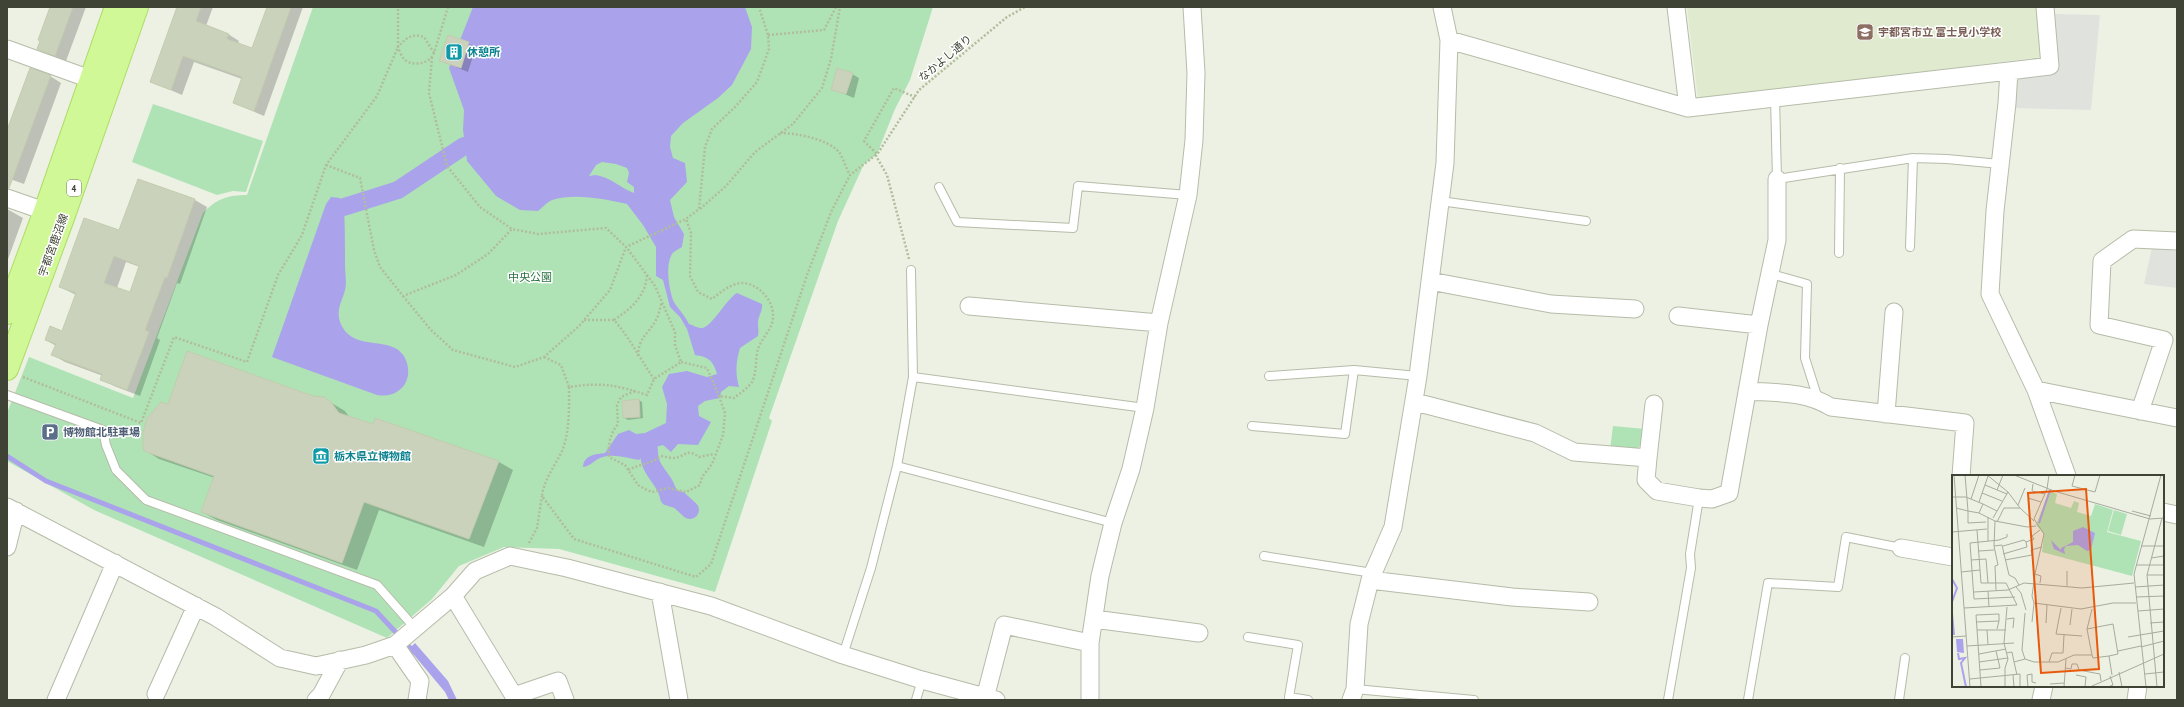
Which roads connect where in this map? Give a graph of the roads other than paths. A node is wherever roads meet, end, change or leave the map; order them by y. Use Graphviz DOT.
graph roads {
  1 [pos="116,7"];
  2 [pos="137,7"];
  3 [pos="1192,7"];
  4 [pos="1442,7"];
  5 [pos="1676,7"];
  6 [pos="2045,7"];
  7 [pos="1449,40"];
  8 [pos="7,50"];
  9 [pos="2009,70"];
  10 [pos="100,83"];
  11 [pos="1775,97"];
  12 [pos="1688,108"];
  13 [pos="1913,158"];
  14 [pos="2000,164"];
  15 [pos="1840,168"];
  16 [pos="1777,178"];
  17 [pos="939,187"];
  18 [pos="1188,195"];
  19 [pos="7,198"];
  20 [pos="1440,201"];
  21 [pos="54,215"];
  22 [pos="1586,221"];
  23 [pos="2177,242"];
  24 [pos="1910,247"];
  25 [pos="1839,253"];
  26 [pos="911,270"];
  27 [pos="1771,274"];
  28 [pos="1430,281"];
  29 [pos="969,306"];
  30 [pos="1635,309"];
  31 [pos="1894,312"];
  32 [pos="7,313"];
  33 [pos="1678,316"];
  34 [pos="1159,323"];
  35 [pos="1759,324"];
  36 [pos="1354,370"];
  37 [pos="14,373"];
  38 [pos="1269,376"];
  39 [pos="1418,376"];
  40 [pos="912,377"];
  41 [pos="2036,390"];
  42 [pos="1747,391"];
  43 [pos="7,395"];
  44 [pos="1818,399"];
  45 [pos="1415,402"];
  46 [pos="1654,404"];
  47 [pos="1145,408"];
  48 [pos="2140,411"];
  49 [pos="1886,414"];
  50 [pos="2177,418"];
  51 [pos="1252,426"];
  52 [pos="1648,458"];
  53 [pos="897,466"];
  54 [pos="1961,475"];
  55 [pos="2067,475"];
  56 [pos="1699,498"];
  57 [pos="11,509"];
  58 [pos="2164,512"];
  59 [pos="2177,515"];
  60 [pos="1113,523"];
  61 [pos="7,547"];
  62 [pos="1901,548"];
  63 [pos="1264,556"];
  64 [pos="1952,558"];
  65 [pos="115,563"];
  66 [pos="1371,576"];
  67 [pos="660,592"];
  68 [pos="453,596"];
  69 [pos="1589,602"];
  70 [pos="196,606"];
  71 [pos="1094,619"];
  72 [pos="415,628"];
  73 [pos="1199,633"];
  74 [pos="1248,637"];
  75 [pos="1090,643"];
  76 [pos="395,645"];
  77 [pos="843,655"];
  78 [pos="1905,658"];
  79 [pos="340,660"];
  80 [pos="922,680"];
  81 [pos="2044,687"];
  82 [pos="2138,687"];
  83 [pos="156,694"];
  84 [pos="1353,695"];
  85 [pos="990,699"];
  86 [pos="56,700"];
  87 [pos="316,700"];
  88 [pos="418,700"];
  89 [pos="565,700"];
  90 [pos="679,700"];
  91 [pos="916,700"];
  92 [pos="1090,700"];
  93 [pos="1308,700"];
  94 [pos="1474,700"];
  95 [pos="1668,700"];
  96 [pos="1748,700"];
  97 [pos="1899,700"];
  98 [pos="2041,700"];
  99 [pos="2136,700"];
  1 -- 10 [label="main road, 宇都宮鹿沼線 / 4"];
  2 -- 10 [label="main road, 宇都宮鹿沼線 / 4"];
  3 -- 18 [label="street"];
  4 -- 7 [label="street"];
  5 -- 12 [label="street"];
  6 -- 9 [label="street"];
  7 -- 12 [label="street"];
  7 -- 20 [label="street"];
  8 -- 10 [label="street"];
  9 -- 11 [label="street"];
  9 -- 14 [label="street"];
  10 -- 21 [label="main road, 宇都宮鹿沼線 / 4"];
  11 -- 12 [label="street"];
  11 -- 16 [label="lane"];
  13 -- 14 [label="lane"];
  13 -- 15 [label="lane"];
  13 -- 24 [label="lane"];
  14 -- 41 [label="street"];
  15 -- 16 [label="lane"];
  15 -- 25 [label="lane"];
  16 -- 27 [label="street"];
  17 -- 18 [label="lane"];
  18 -- 34 [label="street"];
  19 -- 21 [label="street"];
  20 -- 22 [label="lane"];
  20 -- 28 [label="street"];
  21 -- 32 [label="main road, 宇都宮鹿沼線 / 4"];
  21 -- 37 [label="main road, 宇都宮鹿沼線 / 4"];
  23 -- 48 [label="street"];
  26 -- 40 [label="lane"];
  27 -- 35 [label="street"];
  27 -- 44 [label="lane"];
  28 -- 30 [label="street"];
  28 -- 39 [label="street"];
  29 -- 34 [label="street"];
  31 -- 49 [label="street"];
  33 -- 35 [label="street"];
  34 -- 47 [label="street"];
  35 -- 42 [label="street"];
  36 -- 38 [label="lane"];
  36 -- 39 [label="lane"];
  36 -- 51 [label="lane"];
  39 -- 45 [label="street"];
  40 -- 47 [label="lane"];
  40 -- 53 [label="lane"];
  41 -- 48 [label="street"];
  41 -- 55 [label="street"];
  42 -- 44 [label="street"];
  42 -- 56 [label="street"];
  43 -- 72 [label="lane"];
  44 -- 49 [label="street"];
  45 -- 52 [label="street"];
  45 -- 66 [label="street"];
  46 -- 52 [label="street"];
  47 -- 60 [label="street"];
  48 -- 50 [label="street"];
  49 -- 54 [label="street"];
  52 -- 56 [label="street"];
  53 -- 60 [label="lane"];
  53 -- 77 [label="lane"];
  56 -- 95 [label="lane"];
  57 -- 61 [label="street"];
  57 -- 65 [label="street"];
  58 -- 59 [label="street"];
  60 -- 71 [label="street"];
  62 -- 64 [label="street"];
  62 -- 96 [label="lane"];
  63 -- 66 [label="lane"];
  65 -- 70 [label="street"];
  65 -- 86 [label="street"];
  66 -- 69 [label="street"];
  66 -- 84 [label="street"];
  67 -- 68 [label="street"];
  67 -- 77 [label="street"];
  67 -- 90 [label="street"];
  68 -- 72 [label="street"];
  68 -- 89 [label="street"];
  70 -- 79 [label="street"];
  70 -- 83 [label="street"];
  71 -- 73 [label="street"];
  71 -- 75 [label="street"];
  72 -- 76 [label="street"];
  74 -- 93 [label="lane"];
  75 -- 85 [label="street"];
  75 -- 92 [label="street"];
  76 -- 79 [label="street"];
  76 -- 88 [label="street"];
  77 -- 80 [label="street"];
  78 -- 97 [label="lane"];
  79 -- 87 [label="street"];
  80 -- 85 [label="street"];
  80 -- 91 [label="lane"];
  81 -- 98 [label="street"];
  82 -- 99 [label="street"];
  84 -- 94 [label="lane"];
}
